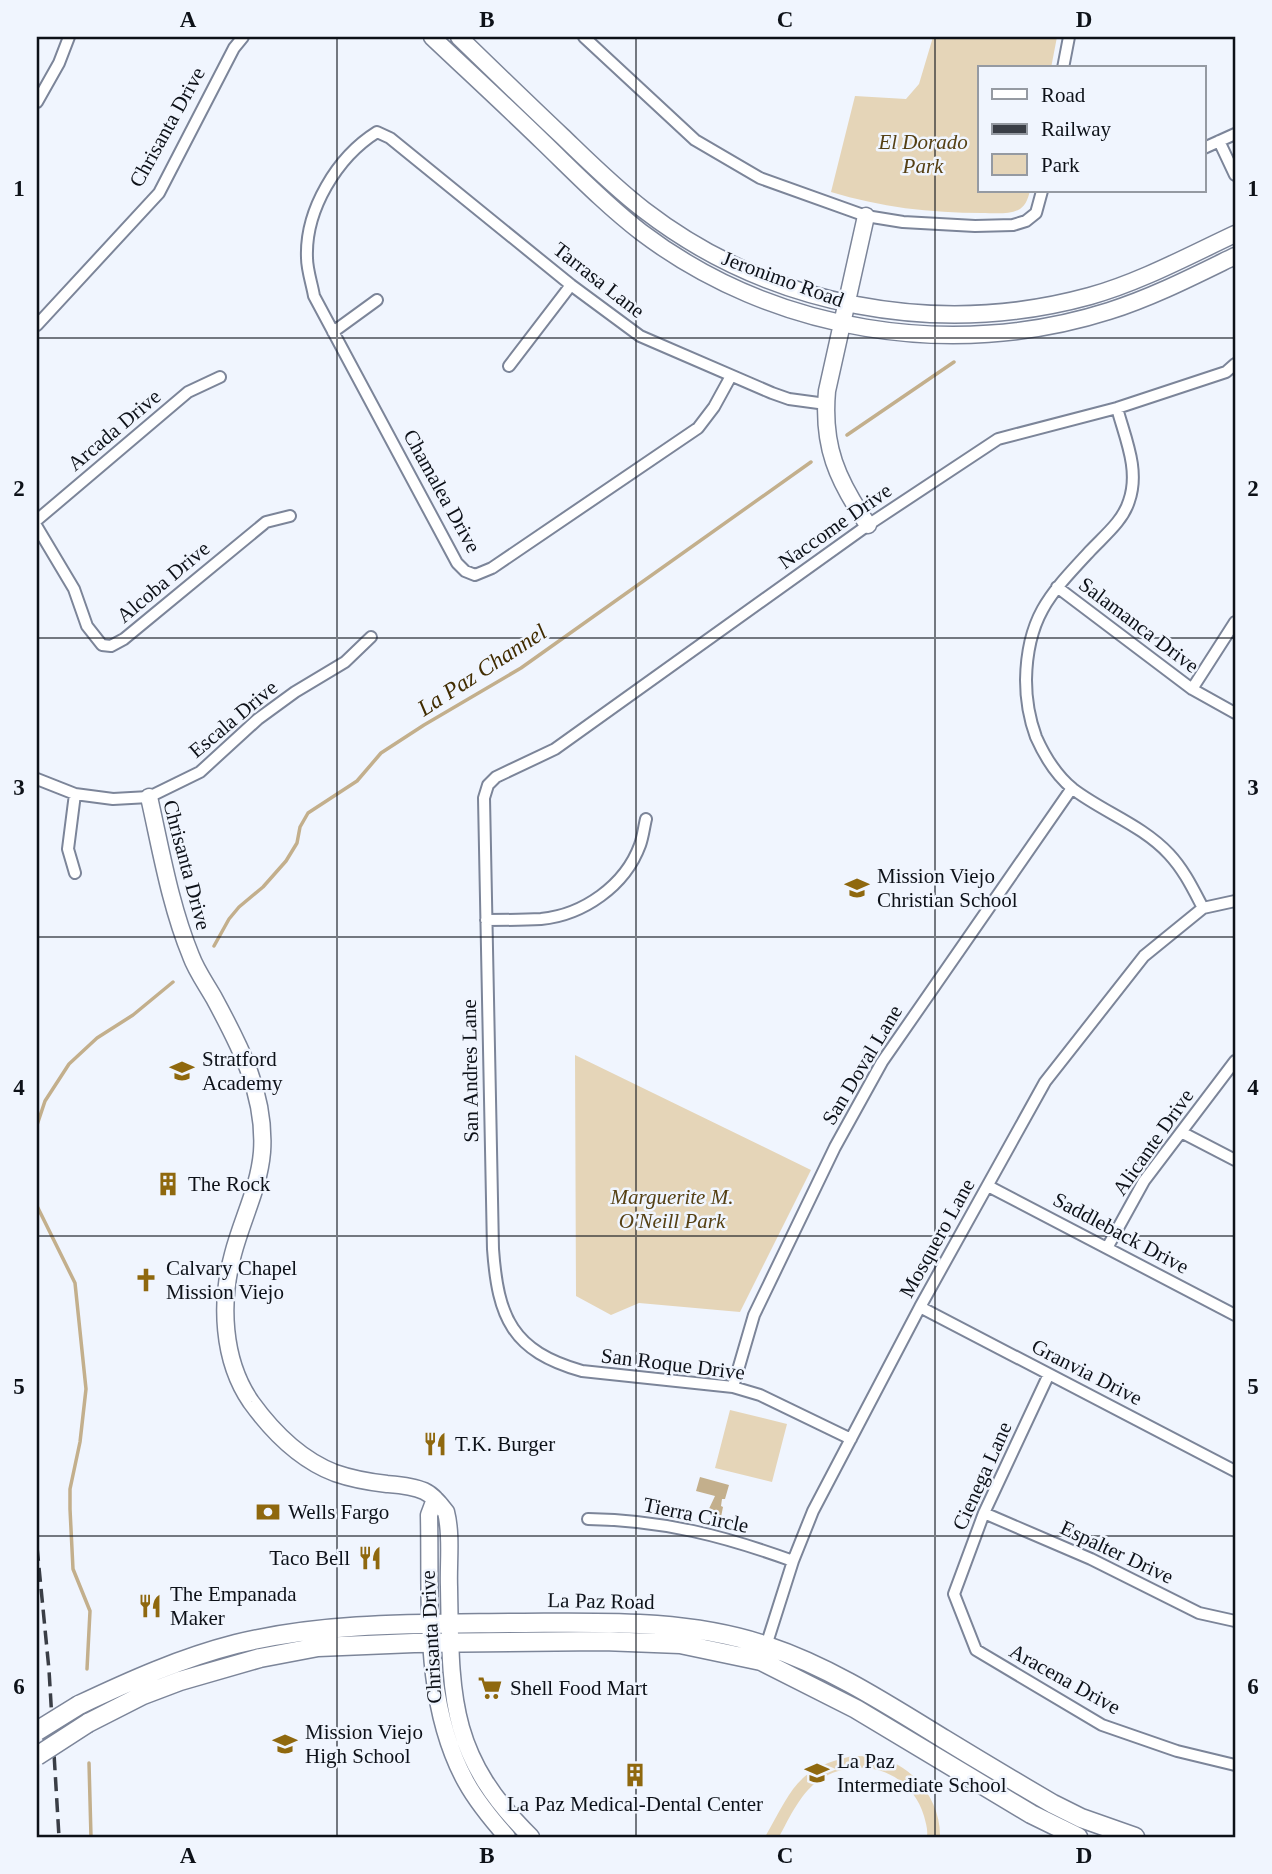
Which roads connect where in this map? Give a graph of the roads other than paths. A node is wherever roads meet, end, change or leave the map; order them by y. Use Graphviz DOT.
graph roads {
  1 [pos="69,37"];
  2 [pos="243,37"];
  3 [pos="432,37"];
  4 [pos="459,37"];
  5 [pos="584,37"];
  6 [pos="1069,37"];
  7 [pos="1063,66"];
  8 [pos="37,102"];
  9 [pos="377,132"];
  10 [pos="1235,134"];
  11 [pos="1219,141"];
  12 [pos="1206,147"];
  13 [pos="1235,175"];
  14 [pos="1042,192"];
  15 [pos="866,216"];
  16 [pos="1235,234"];
  17 [pos="1235,256"];
  18 [pos="571,285"];
  19 [pos="377,300"];
  20 [pos="847,304"];
  21 [pos="842,324"];
  22 [pos="37,325"];
  23 [pos="333,332"];
  24 [pos="1235,363"];
  25 [pos="509,366"];
  26 [pos="731,376"];
  27 [pos="220,377"];
  28 [pos="826,404"];
  29 [pos="1117,408"];
  30 [pos="290,516"];
  31 [pos="37,520"];
  32 [pos="868,525"];
  33 [pos="37,527"];
  34 [pos="1057,587"];
  35 [pos="1235,622"];
  36 [pos="371,637"];
  37 [pos="1192,689"];
  38 [pos="1235,713"];
  39 [pos="37,779"];
  40 [pos="488,785"];
  41 [pos="1072,788"];
  42 [pos="75,794"];
  43 [pos="149,797"];
  44 [pos="646,818"];
  45 [pos="75,873"];
  46 [pos="1235,901"];
  47 [pos="1203,908"];
  48 [pos="486,920"];
  49 [pos="1235,1061"];
  50 [pos="1181,1132"];
  51 [pos="1235,1160"];
  52 [pos="988,1186"];
  53 [pos="1107,1248"];
  54 [pos="920,1307"];
  55 [pos="1235,1315"];
  56 [pos="529,1347"];
  57 [pos="1049,1374"];
  58 [pos="733,1387"];
  59 [pos="850,1438"];
  60 [pos="1235,1471"];
  61 [pos="984,1513"];
  62 [pos="588,1519"];
  63 [pos="793,1561"];
  64 [pos="954,1594"];
  65 [pos="1235,1621"];
  66 [pos="441,1633"];
  67 [pos="764,1653"];
  68 [pos="37,1731"];
  69 [pos="37,1756"];
  70 [pos="1235,1765"];
  71 [pos="507,1837"];
  72 [pos="531,1837"];
  73 [pos="1078,1837"];
  74 [pos="1135,1837"];
  1 -- 8 [label="street"];
  2 -- 22 [label="street, Chrisanta Drive"];
  3 -- 21 [label="main road, Jeronimo Road"];
  4 -- 20 [label="main road, Jeronimo Road"];
  5 -- 15 [label="street"];
  6 -- 7 [label="street"];
  9 -- 18 [label="street, Tarrasa Lane"];
  9 -- 23 [label="street, Chamalea Drive"];
  10 -- 11 [label="street"];
  11 -- 12 [label="street"];
  11 -- 13 [label="street"];
  14 -- 15 [label="street"];
  15 -- 20 [label="main road"];
  16 -- 20 [label="main road, Jeronimo Road"];
  17 -- 21 [label="main road, Jeronimo Road"];
  18 -- 25 [label="street"];
  18 -- 26 [label="street, Tarrasa Lane"];
  19 -- 23 [label="street"];
  20 -- 21 [label="main road"];
  21 -- 28 [label="main road"];
  23 -- 26 [label="street, Chamalea Drive"];
  24 -- 29 [label="street, Naccome Drive"];
  26 -- 28 [label="street, Tarrasa Lane"];
  27 -- 31 [label="street, Arcada Drive"];
  28 -- 32 [label="main road"];
  29 -- 32 [label="street, Naccome Drive"];
  29 -- 34 [label="street"];
  30 -- 33 [label="street, Alcoba Drive"];
  32 -- 40 [label="street, Naccome Drive"];
  34 -- 37 [label="street, Salamanca Drive"];
  34 -- 41 [label="street"];
  35 -- 37 [label="street"];
  36 -- 43 [label="street, Escala Drive"];
  37 -- 38 [label="street, Salamanca Drive"];
  39 -- 42 [label="street, Chrisanta Drive"];
  40 -- 48 [label="street, San Andres Lane"];
  41 -- 47 [label="street"];
  41 -- 58 [label="street, San Doval Lane"];
  42 -- 43 [label="street, Chrisanta Drive"];
  42 -- 45 [label="street"];
  43 -- 66 [label="main road, Chrisanta Drive"];
  44 -- 48 [label="street"];
  46 -- 47 [label="street, Mosquero Lane"];
  47 -- 52 [label="street, Mosquero Lane"];
  48 -- 56 [label="street, San Andres Lane"];
  49 -- 50 [label="street, Alicante Drive"];
  50 -- 51 [label="street"];
  50 -- 53 [label="street, Alicante Drive"];
  52 -- 53 [label="street, Saddleback Drive"];
  52 -- 54 [label="street, Mosquero Lane"];
  53 -- 55 [label="street, Saddleback Drive"];
  54 -- 57 [label="street, Granvia Drive"];
  54 -- 59 [label="street, Mosquero Lane"];
  56 -- 58 [label="street, San Roque Drive"];
  57 -- 60 [label="street, Granvia Drive"];
  57 -- 61 [label="street, Cienega Lane"];
  58 -- 59 [label="street, San Roque Drive"];
  59 -- 63 [label="street, Mosquero Lane"];
  61 -- 64 [label="street, Cienega Lane"];
  61 -- 65 [label="street, Espalter Drive"];
  62 -- 63 [label="street, Tierra Circle"];
  63 -- 67 [label="street, Mosquero Lane"];
  64 -- 70 [label="street, Aracena Drive"];
  66 -- 67 [label="main road, La Paz Road"];
  66 -- 68 [label="main road, La Paz Road, bridge"];
  66 -- 69 [label="main road, La Paz Road, bridge"];
  66 -- 71 [label="main road, Chrisanta Drive"];
  66 -- 72 [label="main road, Chrisanta Drive"];
  67 -- 73 [label="main road, La Paz Road"];
  67 -- 74 [label="main road, La Paz Road"];
}
